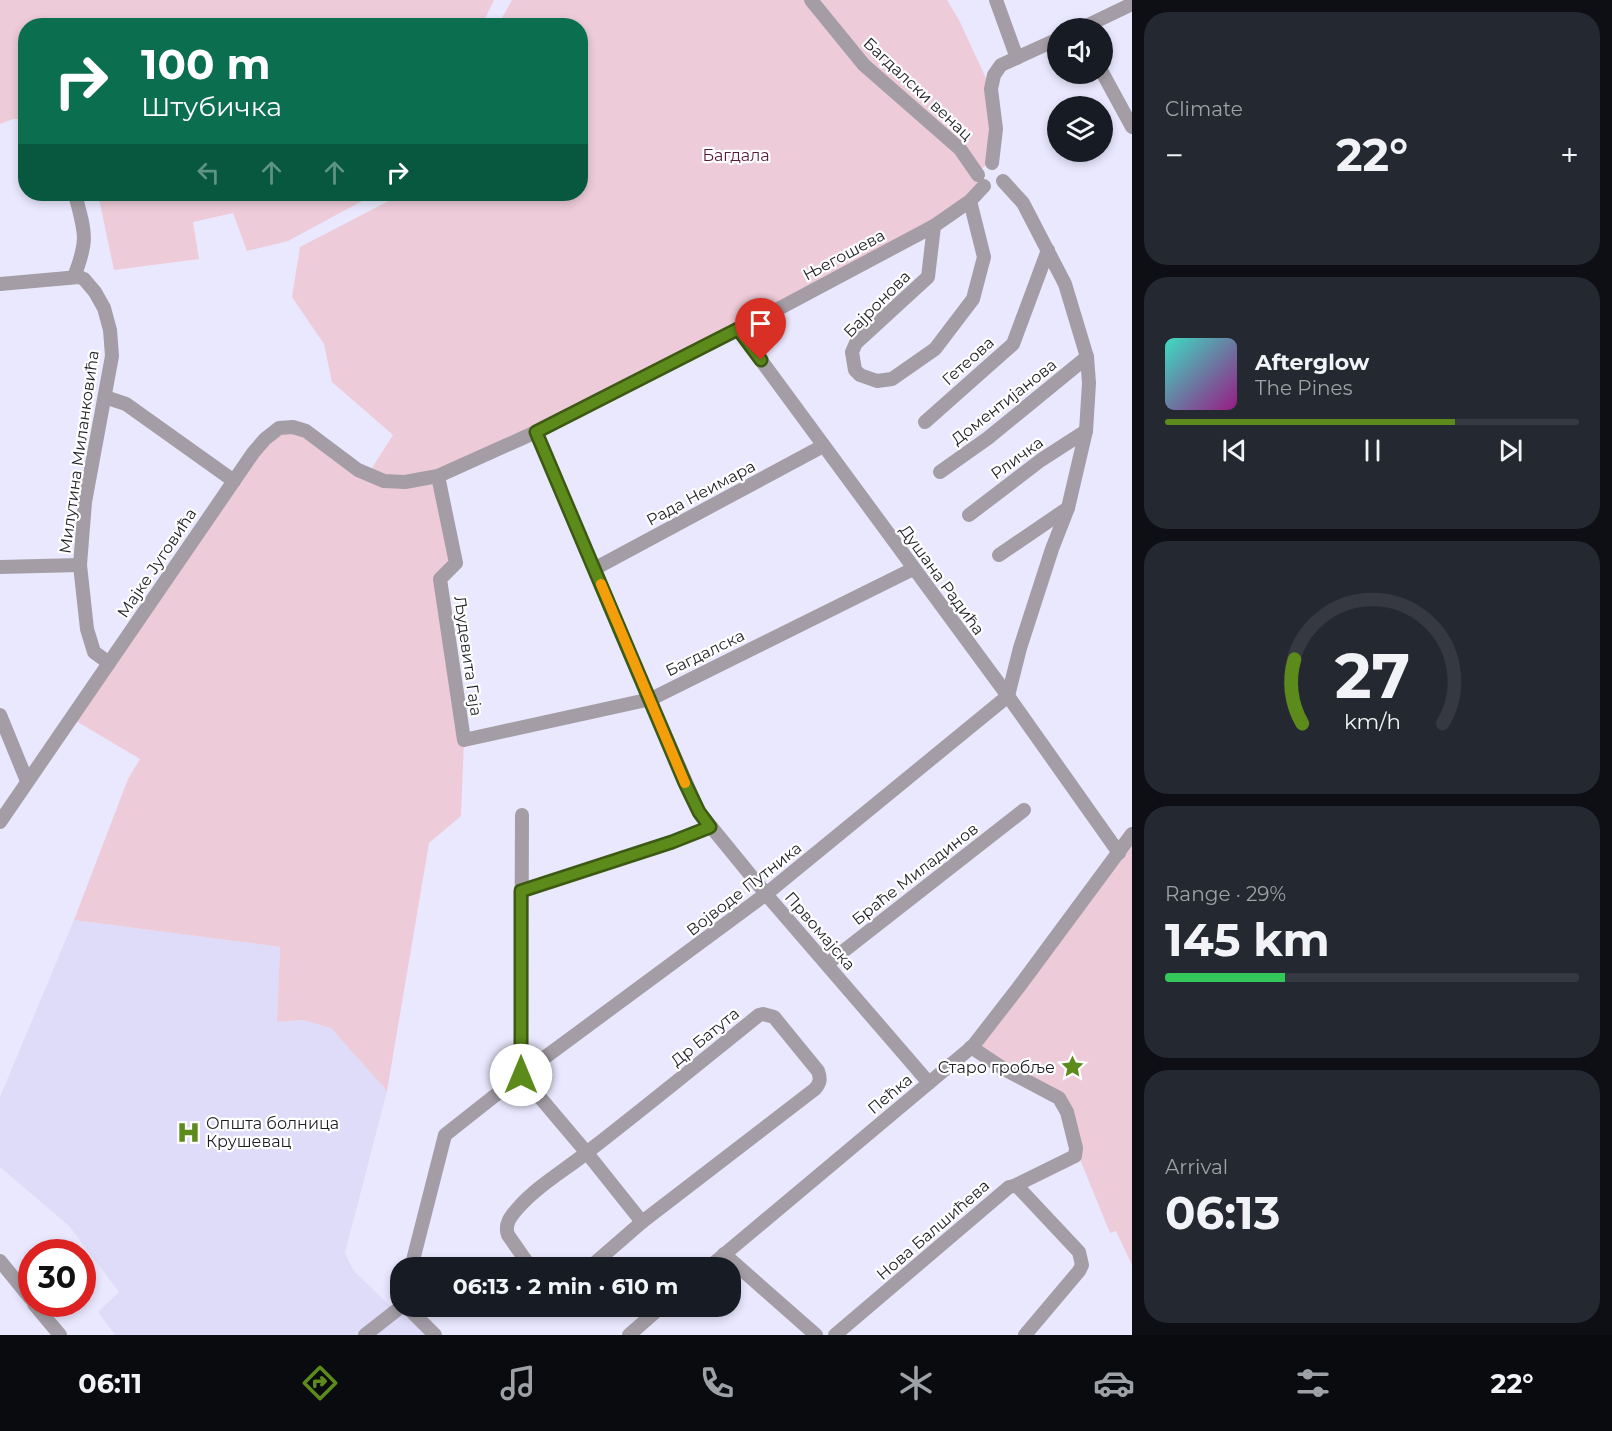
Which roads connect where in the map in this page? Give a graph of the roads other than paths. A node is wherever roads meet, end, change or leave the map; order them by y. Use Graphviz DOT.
graph roads {
  1 [pos="811,0"];
  2 [pos="996,0"];
  3 [pos="1132,4"];
  4 [pos="1103,18"];
  5 [pos="1047,44"];
  6 [pos="1017,58"];
  7 [pos="1109,84"];
  8 [pos="1132,127"];
  9 [pos="992,163"];
  10 [pos="1003,180"];
  11 [pos="981,181"];
  12 [pos="77,201"];
  13 [pos="970,201"];
  14 [pos="934,226"];
  15 [pos="1048,250"];
  16 [pos="79,278"];
  17 [pos="0,284"];
  18 [pos="738,329"];
  19 [pos="1087,357"];
  20 [pos="105,397"];
  21 [pos="925,422"];
  22 [pos="1086,431"];
  23 [pos="536,432"];
  24 [pos="823,446"];
  25 [pos="940,472"];
  26 [pos="438,476"];
  27 [pos="234,481"];
  28 [pos="384,481"];
  29 [pos="1068,508"];
  30 [pos="969,515"];
  31 [pos="999,555"];
  32 [pos="80,565"];
  33 [pos="0,567"];
  34 [pos="594,569"];
  35 [pos="913,569"];
  36 [pos="109,663"];
  37 [pos="1008,696"];
  38 [pos="651,699"];
  39 [pos="0,715"];
  40 [pos="464,740"];
  41 [pos="27,781"];
  42 [pos="1024,810"];
  43 [pos="522,814"];
  44 [pos="0,822"];
  45 [pos="710,827"];
  46 [pos="1132,834"];
  47 [pos="1119,853"];
  48 [pos="521,891"];
  49 [pos="766,894"];
  50 [pos="827,964"];
  51 [pos="971,1047"];
  52 [pos="521,1075"];
  53 [pos="929,1083"];
  54 [pos="587,1153"];
  55 [pos="1014,1186"];
  56 [pos="642,1222"];
  57 [pos="724,1254"];
  58 [pos="414,1257"];
  59 [pos="523,1257"];
  60 [pos="602,1257"];
  61 [pos="721,1257"];
  62 [pos="1,1263"];
  63 [pos="18,1284"];
  64 [pos="390,1316"];
  65 [pos="45,1317"];
  66 [pos="416,1317"];
  67 [pos="649,1317"];
  68 [pos="60,1335"];
  69 [pos="365,1335"];
  70 [pos="435,1335"];
  71 [pos="629,1335"];
  72 [pos="816,1335"];
  73 [pos="835,1335"];
  74 [pos="1025,1335"];
  1 -- 11 [label="street, Багдалски венац"];
  2 -- 6 [label="street"];
  3 -- 4 [label="street"];
  5 -- 6 [label="street"];
  6 -- 9 [label="street"];
  7 -- 8 [label="street"];
  9 -- 10 [label="street"];
  9 -- 11 [label="street"];
  10 -- 11 [label="street"];
  10 -- 15 [label="street"];
  11 -- 13 [label="street, Његошева"];
  12 -- 16 [label="street"];
  13 -- 14 [label="street, Његошева"];
  13 -- 14 [label="street, Бајронова"];
  14 -- 18 [label="street, Његошева"];
  15 -- 19 [label="street"];
  15 -- 21 [label="street, Гетеова"];
  16 -- 17 [label="street"];
  16 -- 20 [label="street, Милутина Миланковића"];
  18 -- 23 [label="street, Његошева"];
  18 -- 24 [label="street, Душана Радића"];
  19 -- 22 [label="street"];
  19 -- 25 [label="street, Доментијанова"];
  20 -- 27 [label="street"];
  20 -- 32 [label="street, Милутина Миланковића"];
  22 -- 29 [label="street"];
  22 -- 30 [label="street, Рличка"];
  23 -- 26 [label="street, Његошева"];
  23 -- 34 [label="street, Првомајска"];
  24 -- 34 [label="street, Рада Неимара"];
  24 -- 35 [label="street, Душана Радића"];
  26 -- 28 [label="street, Његошева"];
  26 -- 40 [label="street, Људевита Гаја"];
  27 -- 28 [label="street, Мајке Југовића"];
  27 -- 36 [label="street, Мајке Југовића"];
  29 -- 31 [label="street"];
  29 -- 37 [label="street"];
  32 -- 33 [label="street"];
  32 -- 36 [label="street, Милутина Миланковића"];
  34 -- 38 [label="street, Првомајска"];
  35 -- 37 [label="street, Душана Радића"];
  35 -- 38 [label="street, Багдалска"];
  36 -- 41 [label="street, Мајке Југовића"];
  37 -- 47 [label="street, Душана Радића"];
  37 -- 49 [label="street, Војводе Путника"];
  38 -- 40 [label="street, Багдалска"];
  38 -- 45 [label="street, Првомајска"];
  39 -- 41 [label="street"];
  41 -- 44 [label="street, Мајке Југовића"];
  42 -- 50 [label="street, Браће Миладинов"];
  43 -- 48 [label="street"];
  45 -- 48 [label="street"];
  45 -- 49 [label="street, Првомајска"];
  46 -- 47 [label="street, Пећка"];
  47 -- 51 [label="street, Пећка"];
  48 -- 52 [label="street"];
  49 -- 50 [label="street, Првомајска"];
  49 -- 52 [label="street, Војводе Путника"];
  50 -- 53 [label="street, Првомајска"];
  51 -- 53 [label="street, Пећка"];
  51 -- 55 [label="street, Нова Балшићева"];
  52 -- 54 [label="street"];
  52 -- 58 [label="street, Војводе Путника"];
  53 -- 57 [label="street, Пећка"];
  54 -- 56 [label="street"];
  54 -- 56 [label="street, Др Батута"];
  54 -- 59 [label="street, Др Батута"];
  55 -- 73 [label="street, Нова Балшићева"];
  55 -- 74 [label="street"];
  56 -- 60 [label="street, Др Батута"];
  57 -- 61 [label="street, Пећка"];
  57 -- 72 [label="street"];
  62 -- 63 [label="street"];
  64 -- 69 [label="street"];
  65 -- 68 [label="street"];
  66 -- 70 [label="street"];
  67 -- 71 [label="street"];
}
